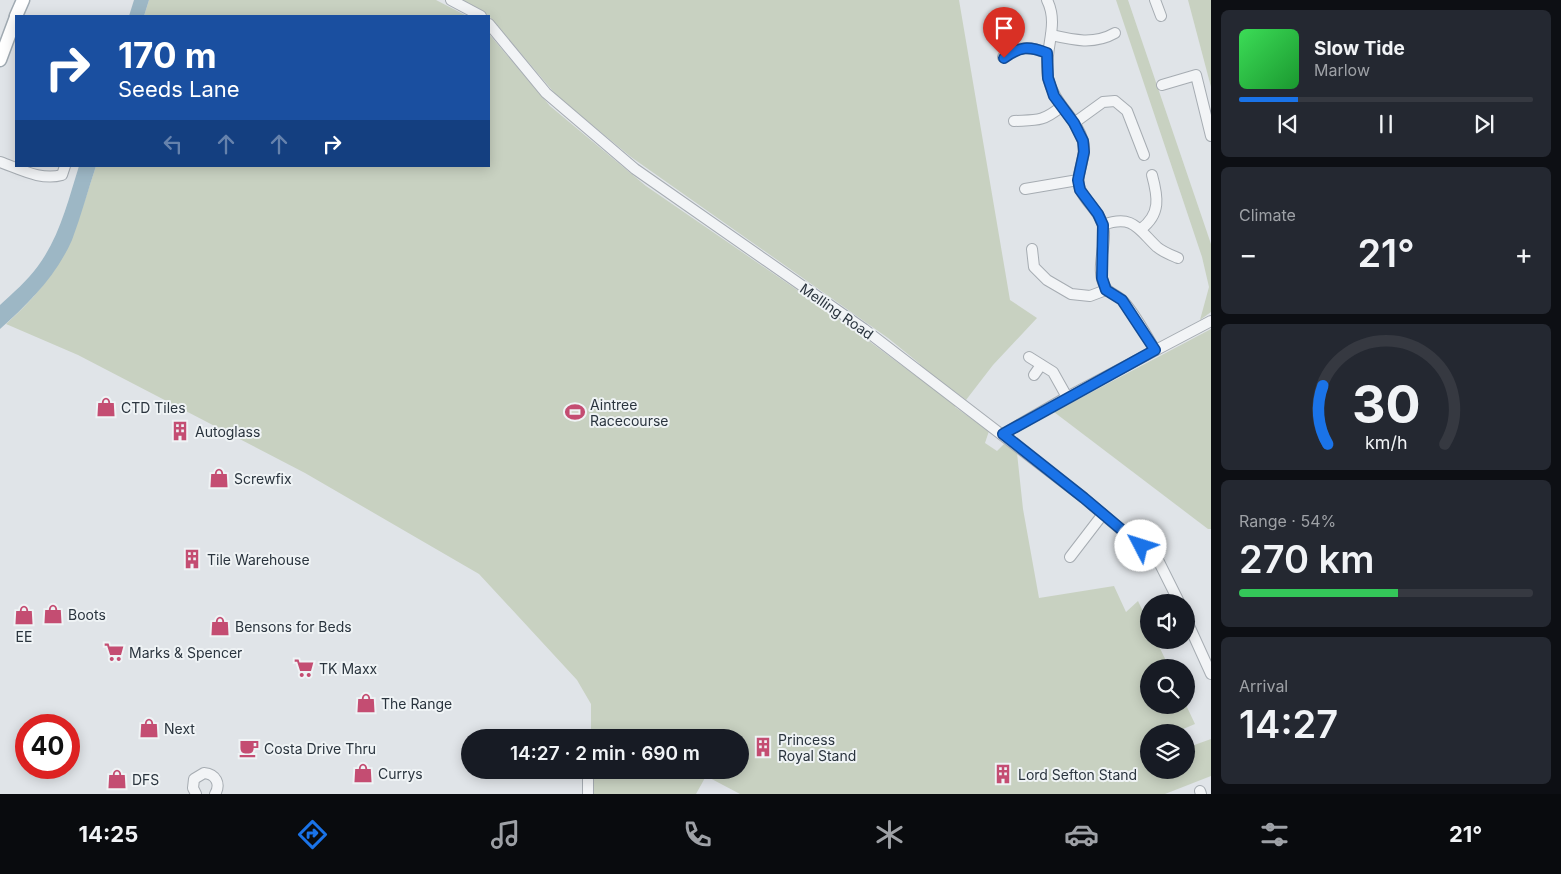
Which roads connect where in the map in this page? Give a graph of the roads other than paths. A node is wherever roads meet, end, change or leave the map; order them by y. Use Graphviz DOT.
graph roads {
  1 [pos="22,0"];
  2 [pos="451,0"];
  3 [pos="1047,0"];
  4 [pos="1156,0"];
  5 [pos="17,15"];
  6 [pos="479,15"];
  7 [pos="1161,16"];
  8 [pos="15,20"];
  9 [pos="490,25"];
  10 [pos="1115,33"];
  11 [pos="1050,36"];
  12 [pos="1047,53"];
  13 [pos="1004,58"];
  14 [pos="0,60"];
  15 [pos="1162,85"];
  16 [pos="1061,107"];
  17 [pos="1014,121"];
  18 [pos="1074,123"];
  19 [pos="1211,136"];
  20 [pos="1144,155"];
  21 [pos="0,162"];
  22 [pos="65,167"];
  23 [pos="1152,175"];
  24 [pos="1078,180"];
  25 [pos="1025,189"];
  26 [pos="1103,225"];
  27 [pos="1141,229"];
  28 [pos="1032,249"];
  29 [pos="1178,258"];
  30 [pos="1106,290"];
  31 [pos="1211,321"];
  32 [pos="1155,350"];
  33 [pos="1029,357"];
  34 [pos="1041,364"];
  35 [pos="1034,375"];
  36 [pos="1067,397"];
  37 [pos="1003,434"];
  38 [pos="1103,514"];
  39 [pos="1070,558"];
  40 [pos="1175,594"];
  41 [pos="1195,639"];
  42 [pos="1211,674"];
  43 [pos="588,779"];
  44 [pos="194,792"];
  45 [pos="215,794"];
  46 [pos="588,794"];
  1 -- 5 [label="main road"];
  2 -- 6 [label="street"];
  3 -- 11 [label="street"];
  4 -- 7 [label="street"];
  8 -- 14 [label="main road"];
  9 -- 37 [label="street, Melling Road"];
  10 -- 11 [label="street"];
  11 -- 12 [label="street"];
  12 -- 13 [label="street"];
  12 -- 16 [label="street"];
  15 -- 19 [label="street"];
  16 -- 17 [label="street"];
  16 -- 18 [label="street"];
  18 -- 20 [label="street"];
  18 -- 24 [label="street"];
  21 -- 22 [label="street"];
  23 -- 27 [label="street"];
  24 -- 25 [label="street"];
  24 -- 26 [label="street"];
  26 -- 27 [label="street"];
  26 -- 30 [label="street"];
  27 -- 29 [label="street"];
  28 -- 30 [label="street"];
  30 -- 32 [label="street"];
  31 -- 32 [label="street"];
  32 -- 36 [label="street"];
  33 -- 34 [label="street"];
  34 -- 35 [label="street"];
  34 -- 36 [label="street"];
  36 -- 37 [label="street"];
  37 -- 38 [label="street, Melling Road"];
  38 -- 39 [label="street"];
  38 -- 40 [label="street, Melling Road"];
  41 -- 42 [label="street"];
  43 -- 46 [label="street"];
  44 -- 45 [label="street"];
}
